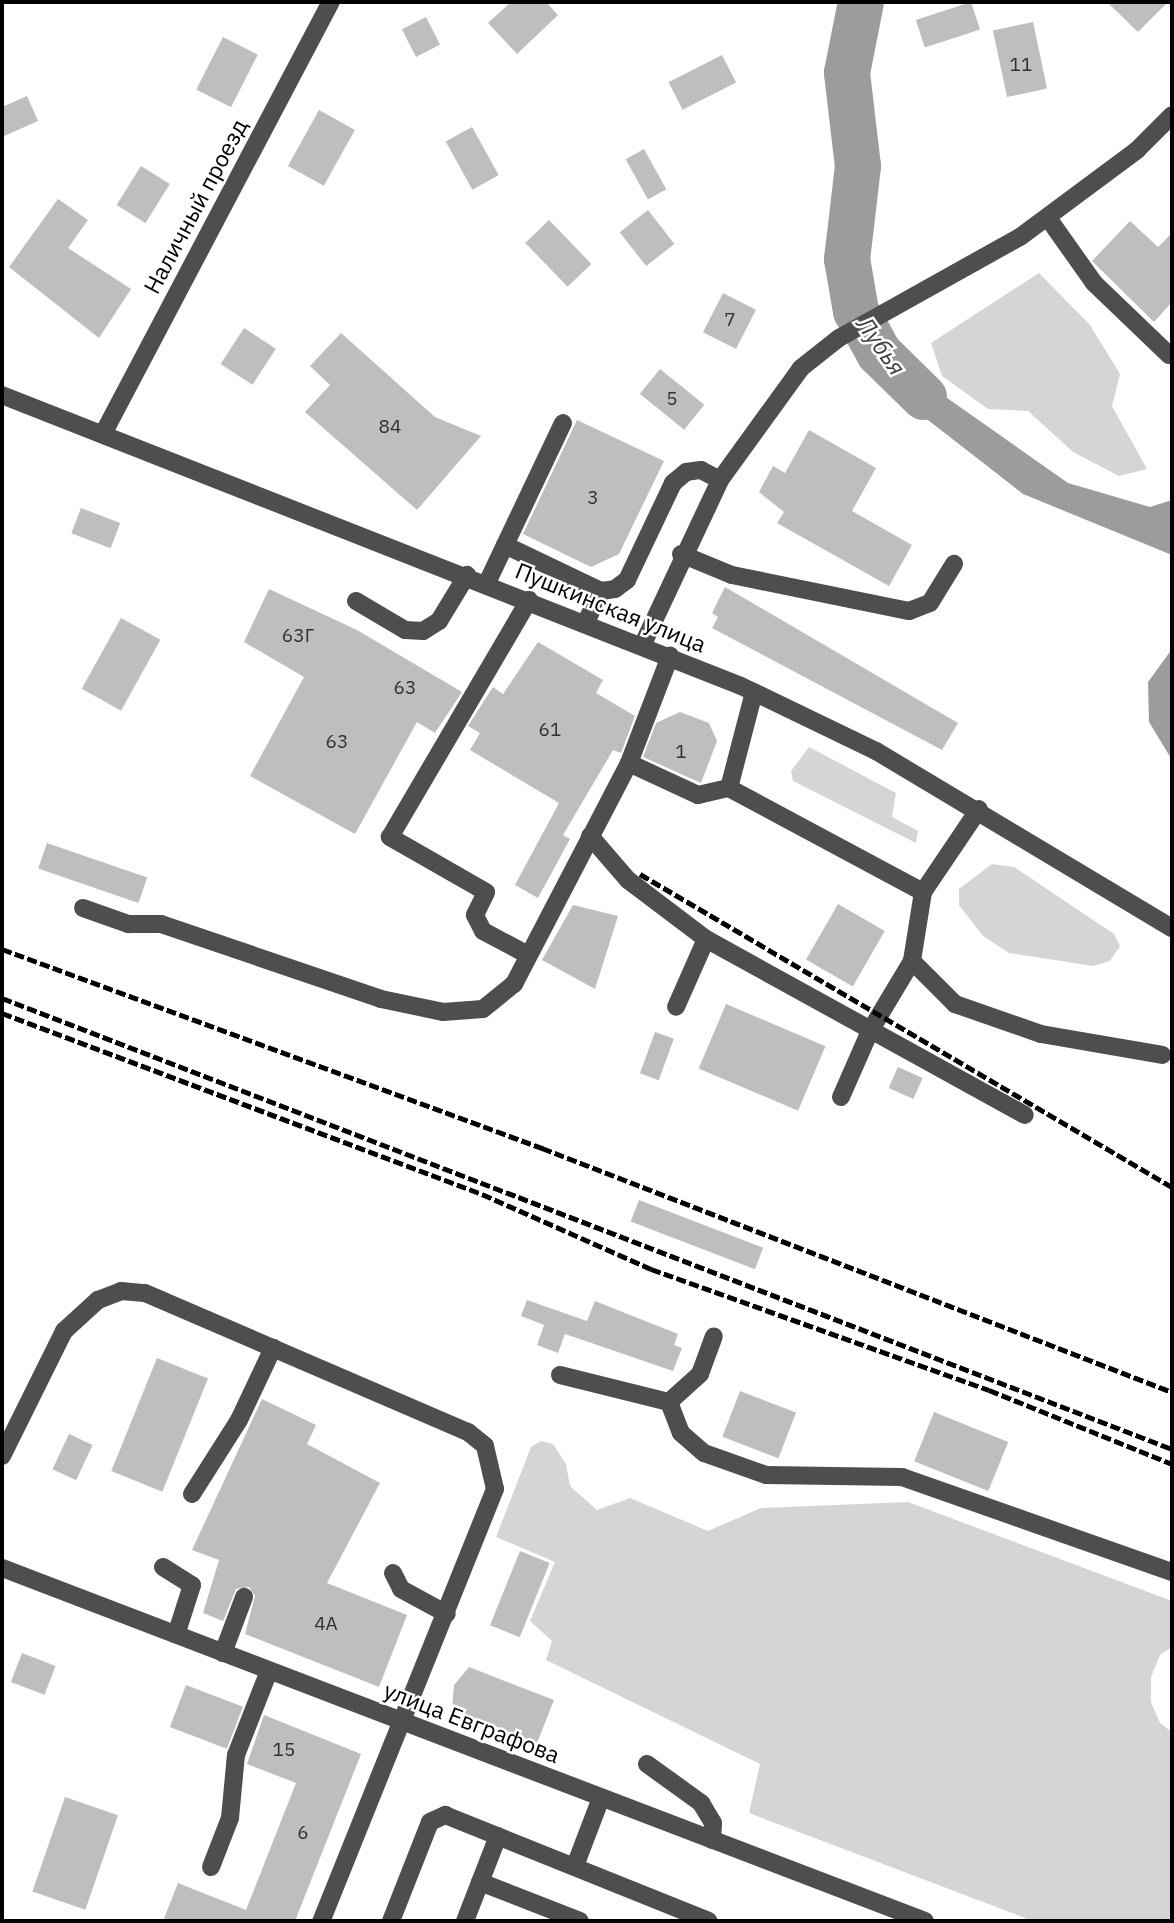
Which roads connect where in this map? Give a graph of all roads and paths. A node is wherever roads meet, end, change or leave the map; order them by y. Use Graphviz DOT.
graph roads {
  1 [pos="331,2"];
  2 [pos="1172,115"];
  3 [pos="1048,218"];
  4 [pos="1169,355"];
  5 [pos="2,394"];
  6 [pos="563,424"];
  7 [pos="103,434"];
  8 [pos="720,480"];
  9 [pos="505,545"];
  10 [pos="681,554"];
  11 [pos="954,564"];
  12 [pos="467,575"];
  13 [pos="487,583"];
  14 [pos="601,591"];
  15 [pos="529,600"];
  16 [pos="356,601"];
  17 [pos="586,622"];
  18 [pos="643,645"];
  19 [pos="670,656"];
  20 [pos="754,692"];
  21 [pos="629,763"];
  22 [pos="729,788"];
  23 [pos="979,809"];
  24 [pos="590,836"];
  25 [pos="923,892"];
  26 [pos="83,908"];
  27 [pos="1172,928"];
  28 [pos="706,939"];
  29 [pos="528,955"];
  30 [pos="912,961"];
  31 [pos="677,1007"];
  32 [pos="870,1031"];
  33 [pos="1162,1055"];
  34 [pos="841,1097"];
  35 [pos="1025,1115"];
  36 [pos="714,1336"];
  37 [pos="273,1348"];
  38 [pos="560,1375"];
  39 [pos="669,1402"];
  40 [pos="2,1456"];
  41 [pos="192,1494"];
  42 [pos="163,1567"];
  43 [pos="2,1568"];
  44 [pos="393,1573"];
  45 [pos="1172,1573"];
  46 [pos="244,1597"];
  47 [pos="447,1615"];
  48 [pos="176,1635"];
  49 [pos="223,1653"];
  50 [pos="269,1671"];
  51 [pos="402,1721"];
  52 [pos="647,1764"];
  53 [pos="601,1798"];
  54 [pos="498,1836"];
  55 [pos="712,1840"];
  56 [pos="575,1866"];
  57 [pos="211,1867"];
  58 [pos="480,1882"];
  59 [pos="914,1919"];
  60 [pos="321,1921"];
  61 [pos="391,1921"];
  62 [pos="465,1921"];
  63 [pos="580,1921"];
  64 [pos="709,1921"];
  1 -- 7 [label="street, Наличный проезд"];
  2 -- 3 [label="street"];
  3 -- 4 [label="street"];
  3 -- 8 [label="street"];
  5 -- 7 [label="street, Пушкинская улица"];
  6 -- 9 [label="street"];
  7 -- 12 [label="street, Пушкинская улица"];
  8 -- 10 [label="street"];
  8 -- 14 [label="street"];
  9 -- 13 [label="street"];
  9 -- 14 [label="street"];
  10 -- 11 [label="street"];
  10 -- 18 [label="street"];
  12 -- 13 [label="street, Пушкинская улица"];
  12 -- 16 [label="street"];
  13 -- 15 [label="street, Пушкинская улица"];
  14 -- 17 [label="street"];
  15 -- 17 [label="street, Пушкинская улица"];
  15 -- 29 [label="street"];
  17 -- 18 [label="street, Пушкинская улица"];
  18 -- 19 [label="street, Пушкинская улица"];
  19 -- 20 [label="street, Пушкинская улица"];
  19 -- 21 [label="street"];
  20 -- 22 [label="street"];
  20 -- 23 [label="street, Пушкинская улица"];
  21 -- 22 [label="street"];
  21 -- 24 [label="street"];
  22 -- 25 [label="street"];
  23 -- 25 [label="street"];
  23 -- 27 [label="street, Пушкинская улица"];
  24 -- 28 [label="street"];
  24 -- 29 [label="street"];
  25 -- 30 [label="street"];
  26 -- 29 [label="street"];
  28 -- 31 [label="street"];
  28 -- 32 [label="street"];
  30 -- 32 [label="street"];
  30 -- 33 [label="street"];
  32 -- 34 [label="street"];
  32 -- 35 [label="street"];
  36 -- 39 [label="street"];
  37 -- 40 [label="street"];
  37 -- 41 [label="street"];
  37 -- 47 [label="street"];
  38 -- 39 [label="street"];
  39 -- 45 [label="street"];
  42 -- 48 [label="street"];
  43 -- 48 [label="street, улица Евграфова"];
  44 -- 47 [label="street"];
  46 -- 49 [label="street"];
  47 -- 51 [label="street"];
  48 -- 49 [label="street, улица Евграфова"];
  49 -- 50 [label="street, улица Евграфова"];
  50 -- 51 [label="street, улица Евграфова"];
  50 -- 57 [label="street"];
  51 -- 53 [label="street, улица Евграфова"];
  51 -- 60 [label="street"];
  52 -- 55 [label="street"];
  53 -- 55 [label="street, улица Евграфова"];
  53 -- 56 [label="street"];
  54 -- 56 [label="street"];
  54 -- 58 [label="street"];
  54 -- 61 [label="street"];
  55 -- 59 [label="street, улица Евграфова"];
  56 -- 64 [label="street"];
  58 -- 62 [label="street"];
  58 -- 63 [label="street"];
}
